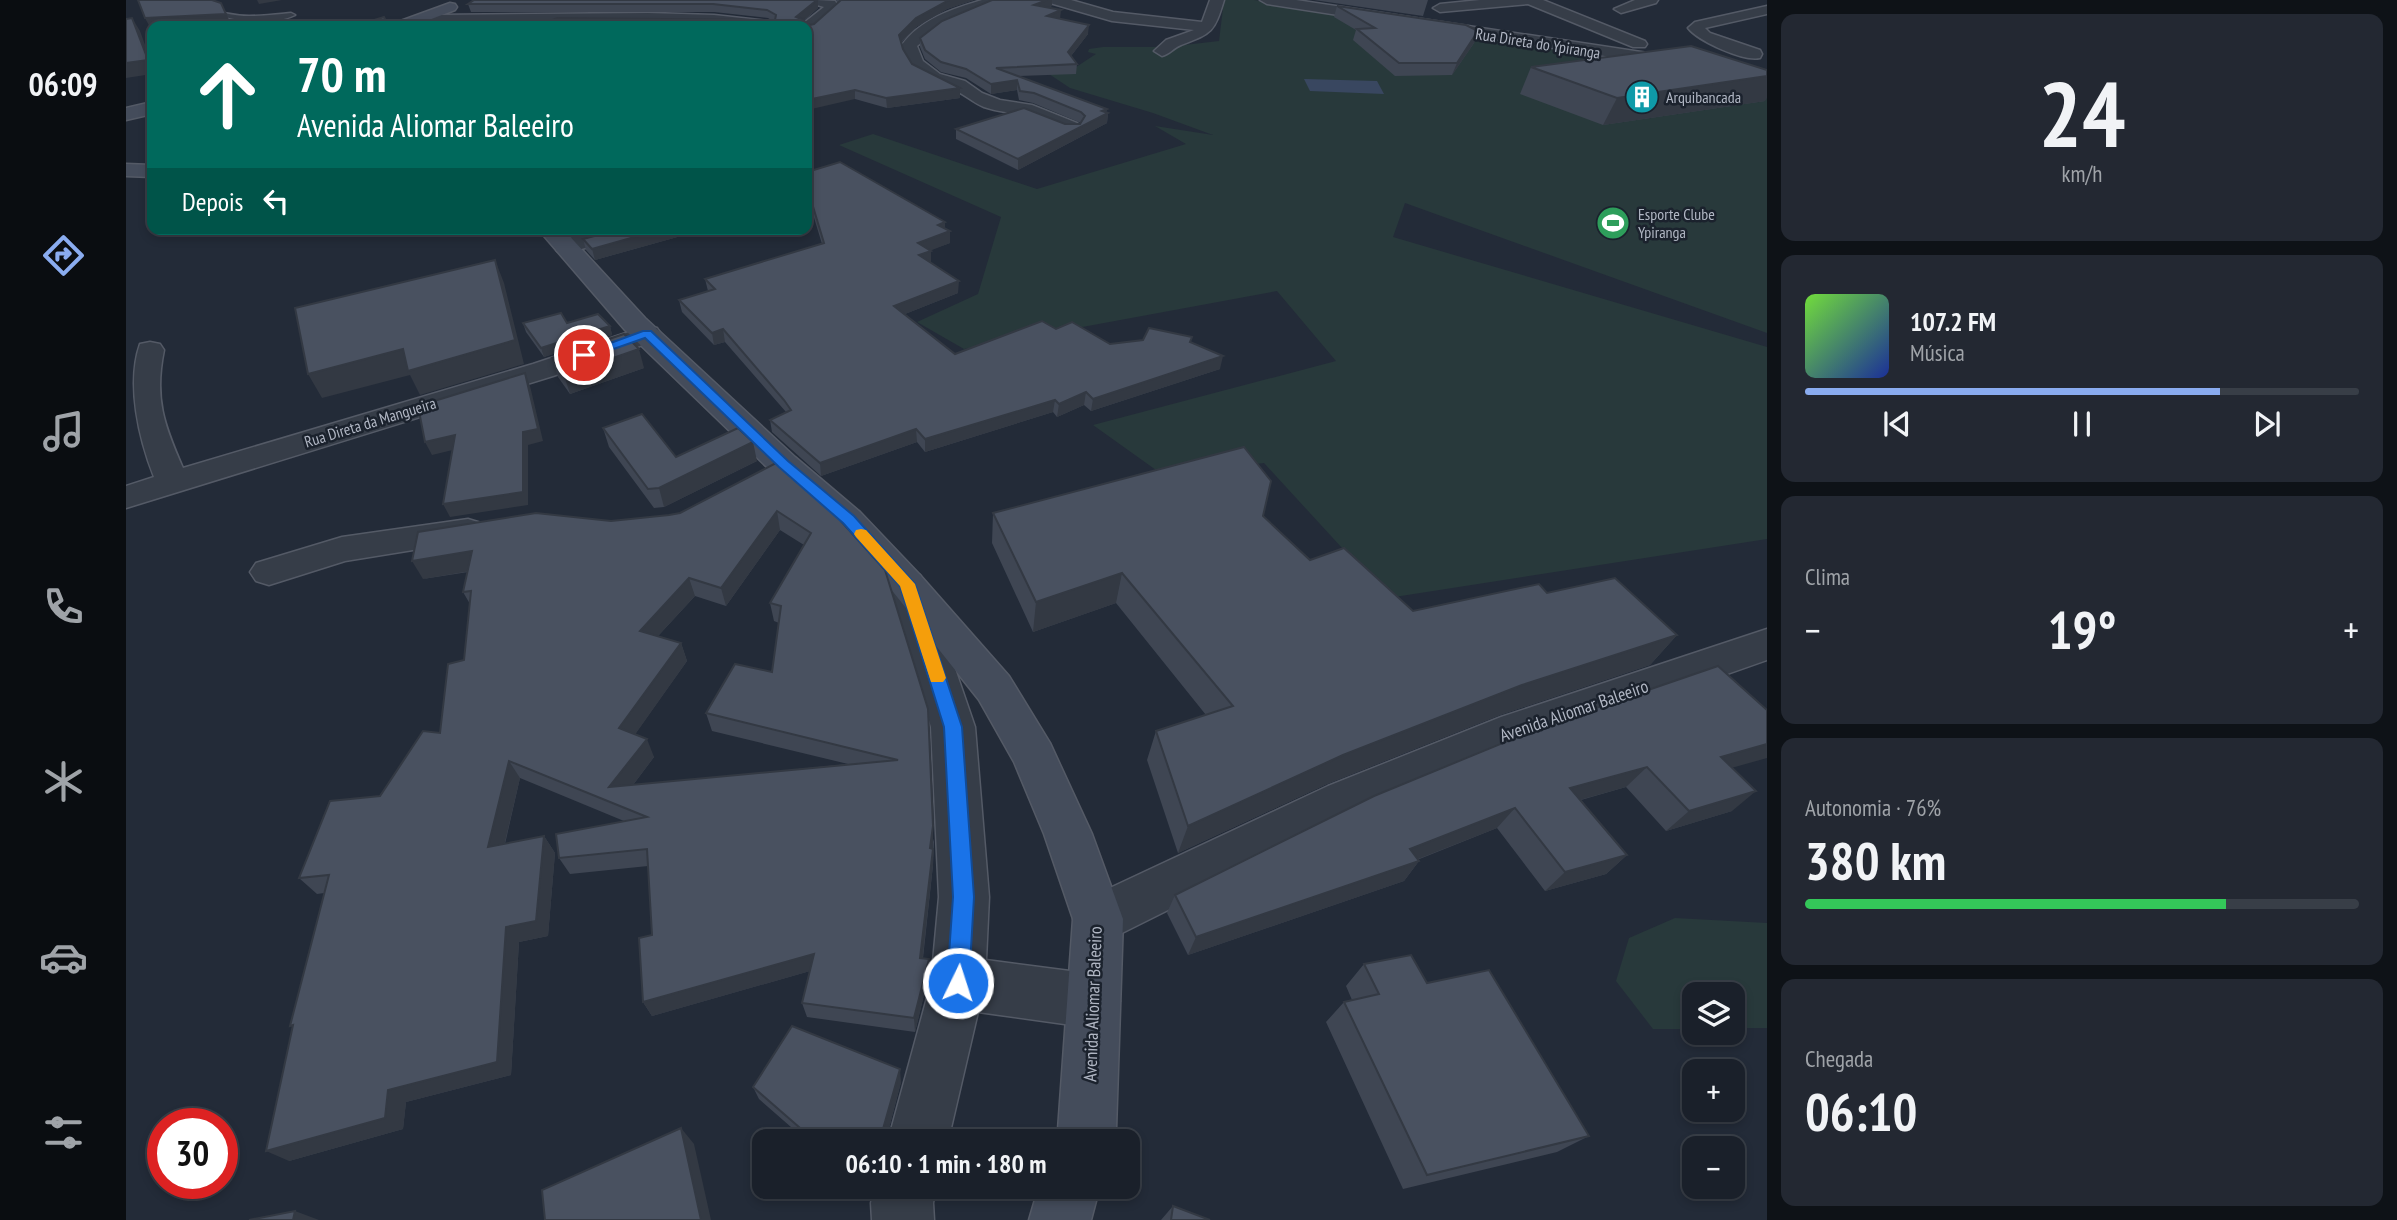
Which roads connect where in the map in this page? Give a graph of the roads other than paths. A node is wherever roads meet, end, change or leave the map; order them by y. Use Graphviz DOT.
graph roads {
  1 [pos="196,0"];
  2 [pos="465,0"];
  3 [pos="998,0"];
  4 [pos="1055,0"];
  5 [pos="1217,0"];
  6 [pos="1267,0"];
  7 [pos="1421,0"];
  8 [pos="1530,0"];
  9 [pos="1651,0"];
  10 [pos="818,1"];
  11 [pos="297,2"];
  12 [pos="450,7"];
  13 [pos="1440,8"];
  14 [pos="1622,9"];
  15 [pos="1767,10"];
  16 [pos="291,15"];
  17 [pos="287,21"];
  18 [pos="413,21"];
  19 [pos="437,21"];
  20 [pos="520,21"];
  21 [pos="730,21"];
  22 [pos="1207,27"];
  23 [pos="812,31"];
  24 [pos="1517,39"];
  25 [pos="1162,51"];
  26 [pos="1761,53"];
  27 [pos="1676,62"];
  28 [pos="1767,76"];
  29 [pos="147,109"];
  30 [pos="126,114"];
  31 [pos="1072,128"];
  32 [pos="126,170"];
  33 [pos="147,170"];
  34 [pos="576,235"];
  35 [pos="558,237"];
  36 [pos="647,334"];
  37 [pos="150,351"];
  38 [pos="173,483"];
  39 [pos="126,497"];
  40 [pos="501,525"];
  41 [pos="269,572"];
  42 [pos="907,584"];
  43 [pos="1767,644"];
  44 [pos="1098,919"];
  45 [pos="958,983"];
  46 [pos="1093,1001"];
  47 [pos="921,1129"];
  48 [pos="1085,1129"];
  49 [pos="903,1199"];
  50 [pos="1066,1199"];
  51 [pos="903,1220"];
  52 [pos="1060,1220"];
  1 -- 16 [label="lane"];
  2 -- 12 [label="main road"];
  3 -- 31 [label="street"];
  4 -- 22 [label="street"];
  5 -- 22 [label="street"];
  6 -- 24 [label="street, Rua Direta do Ypiranga"];
  7 -- 13 [label="street"];
  8 -- 13 [label="street"];
  8 -- 27 [label="street"];
  9 -- 14 [label="street"];
  10 -- 23 [label="street"];
  11 -- 16 [label="lane"];
  12 -- 18 [label="main road"];
  12 -- 19 [label="main road"];
  13 -- 24 [label="street"];
  15 -- 26 [label="street"];
  16 -- 17 [label="lane"];
  20 -- 21 [label="street"];
  22 -- 25 [label="street"];
  24 -- 27 [label="street, Rua Direta do Ypiranga"];
  26 -- 27 [label="street"];
  27 -- 28 [label="street, Rua Direta do Ypiranga"];
  29 -- 30 [label="main road"];
  32 -- 33 [label="main road"];
  34 -- 35 [label="street"];
  35 -- 36 [label="main road, Avenida Aliomar Baleeiro"];
  36 -- 38 [label="street, Rua Direta da Mangueira"];
  36 -- 42 [label="main road, Avenida Aliomar Baleeiro"];
  37 -- 38 [label="street"];
  38 -- 39 [label="street, Rua Direta da Mangueira"];
  40 -- 41 [label="street"];
  42 -- 44 [label="main road, Avenida Aliomar Baleeiro"];
  42 -- 45 [label="street"];
  43 -- 44 [label="street, Avenida Aliomar Baleeiro"];
  44 -- 46 [label="main road, Avenida Aliomar Baleeiro"];
  45 -- 46 [label="street"];
  45 -- 47 [label="street"];
  46 -- 48 [label="main road, Avenida Aliomar Baleeiro"];
  49 -- 51 [label="street"];
  50 -- 52 [label="main road"];
}
